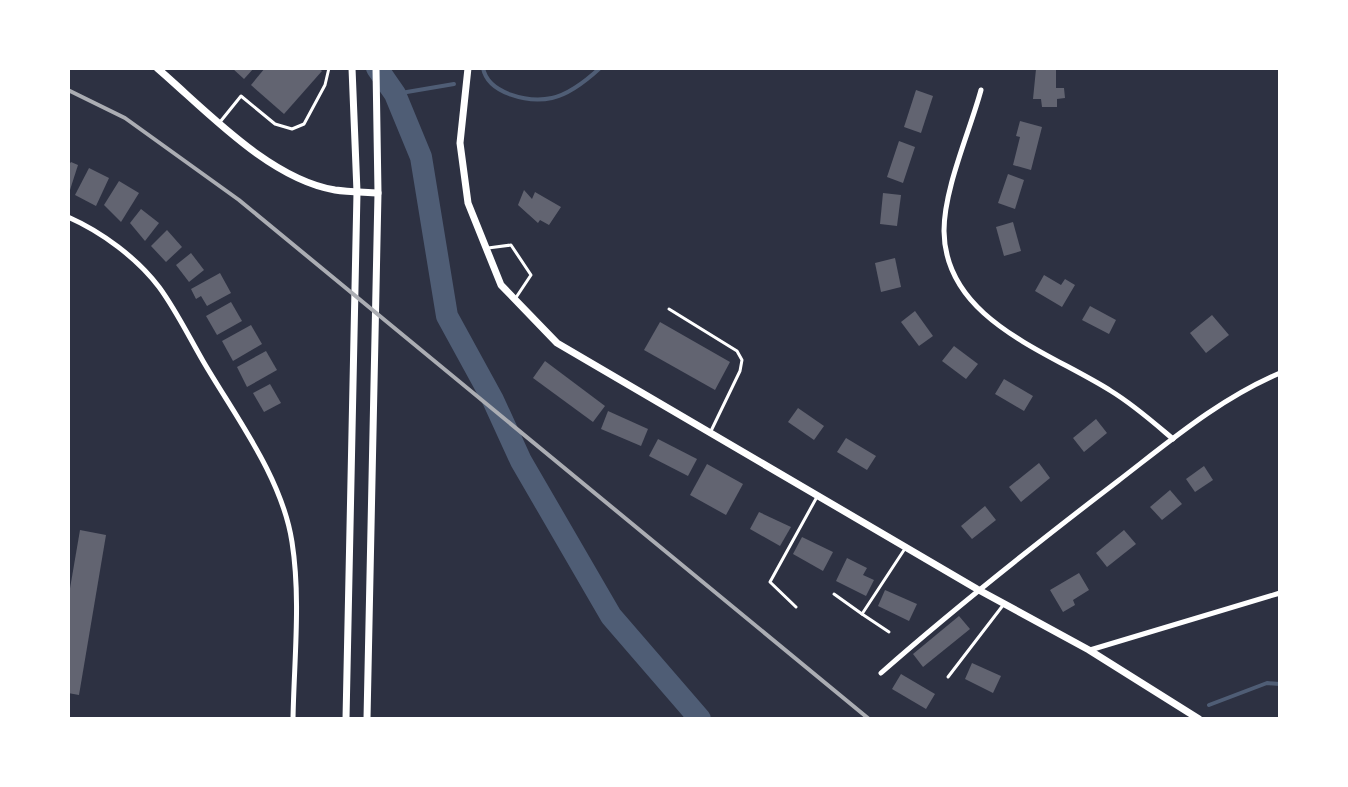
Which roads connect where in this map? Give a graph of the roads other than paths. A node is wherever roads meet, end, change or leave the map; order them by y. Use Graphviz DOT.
graph roads {
  1 [pos="157,68"];
  2 [pos="329,68"];
  3 [pos="352,68"];
  4 [pos="376,68"];
  5 [pos="468,68"];
  6 [pos="981,90"];
  7 [pos="220,122"];
  8 [pos="357,192"];
  9 [pos="378,193"];
  10 [pos="68,217"];
  11 [pos="486,248"];
  12 [pos="515,299"];
  13 [pos="669,309"];
  14 [pos="1280,373"];
  15 [pos="710,433"];
  16 [pos="1173,439"];
  17 [pos="818,495"];
  18 [pos="906,547"];
  19 [pos="977,589"];
  20 [pos="1280,593"];
  21 [pos="834,594"];
  22 [pos="1004,604"];
  23 [pos="796,607"];
  24 [pos="862,614"];
  25 [pos="889,632"];
  26 [pos="1089,650"];
  27 [pos="881,673"];
  28 [pos="948,677"];
  29 [pos="293,719"];
  30 [pos="346,719"];
  31 [pos="367,719"];
  32 [pos="1199,719"];
  1 -- 7 [label="street"];
  2 -- 7 [label="lane"];
  3 -- 8 [label="street"];
  4 -- 9 [label="street"];
  5 -- 11 [label="street"];
  6 -- 16 [label="street"];
  7 -- 8 [label="street"];
  8 -- 9 [label="street"];
  8 -- 30 [label="street"];
  9 -- 31 [label="street"];
  10 -- 29 [label="street"];
  11 -- 12 [label="street"];
  11 -- 12 [label="lane"];
  12 -- 15 [label="street"];
  13 -- 15 [label="lane"];
  14 -- 16 [label="street"];
  15 -- 17 [label="street"];
  16 -- 19 [label="street"];
  17 -- 18 [label="street"];
  17 -- 23 [label="lane"];
  18 -- 19 [label="street"];
  18 -- 24 [label="lane"];
  19 -- 22 [label="street"];
  19 -- 27 [label="street"];
  20 -- 26 [label="street"];
  21 -- 24 [label="lane"];
  22 -- 26 [label="street"];
  22 -- 28 [label="lane"];
  24 -- 25 [label="lane"];
  26 -- 32 [label="street"];
}
